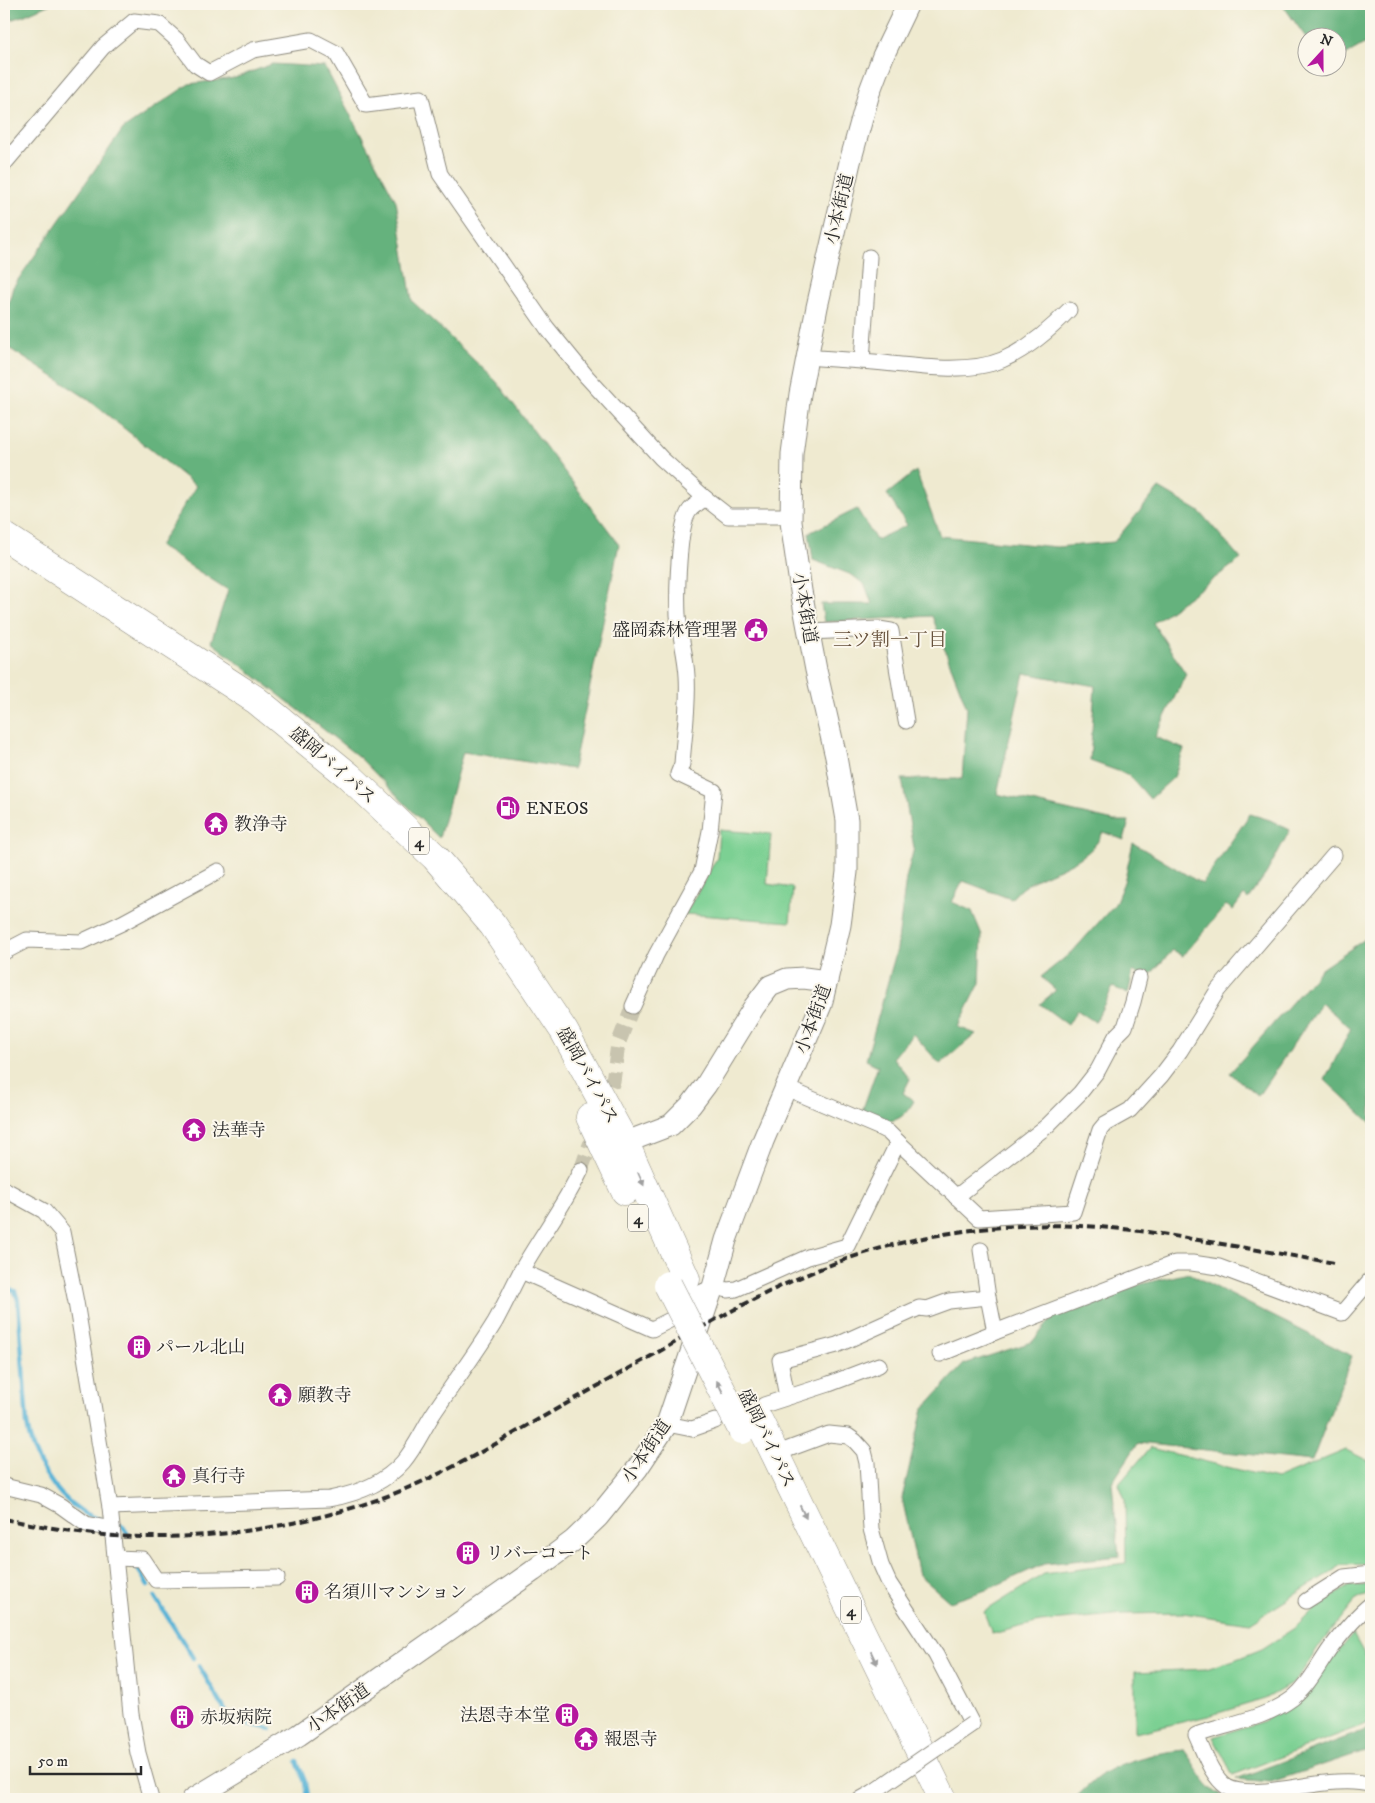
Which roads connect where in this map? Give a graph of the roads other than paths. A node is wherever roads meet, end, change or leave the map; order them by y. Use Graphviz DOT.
graph roads {
  1 [pos="908,4"];
  2 [pos="4,164"];
  3 [pos="869,258"];
  4 [pos="1069,310"];
  5 [pos="808,355"];
  6 [pos="862,361"];
  7 [pos="706,498"];
  8 [pos="791,516"];
  9 [pos="4,536"];
  10 [pos="4,554"];
  11 [pos="808,632"];
  12 [pos="906,721"];
  13 [pos="1334,855"];
  14 [pos="218,871"];
  15 [pos="4,952"];
  16 [pos="1139,978"];
  17 [pos="827,981"];
  18 [pos="633,1006"];
  19 [pos="786,1088"];
  20 [pos="898,1142"];
  21 [pos="616,1147"];
  22 [pos="581,1170"];
  23 [pos="4,1189"];
  24 [pos="956,1196"];
  25 [pos="981,1250"];
  26 [pos="521,1270"];
  27 [pos="1371,1279"];
  28 [pos="714,1287"];
  29 [pos="988,1297"];
  30 [pos="995,1332"];
  31 [pos="940,1354"];
  32 [pos="879,1365"];
  33 [pos="787,1397"];
  34 [pos="755,1419"];
  35 [pos="715,1421"];
  36 [pos="667,1424"];
  37 [pos="775,1454"];
  38 [pos="4,1486"];
  39 [pos="110,1507"];
  40 [pos="112,1529"];
  41 [pos="115,1558"];
  42 [pos="1371,1574"];
  43 [pos="277,1578"];
  44 [pos="1306,1601"];
  45 [pos="1371,1604"];
  46 [pos="1371,1785"];
  47 [pos="867,1796"];
  48 [pos="151,1799"];
  49 [pos="192,1799"];
  50 [pos="923,1799"];
  51 [pos="944,1799"];
  1 -- 5 [label="street, 小本街道"];
  2 -- 7 [label="street"];
  3 -- 6 [label="street"];
  4 -- 6 [label="street"];
  5 -- 6 [label="street"];
  5 -- 8 [label="street, 小本街道"];
  7 -- 8 [label="street"];
  7 -- 18 [label="street"];
  8 -- 11 [label="street, 小本街道"];
  9 -- 21 [label="highway, 盛岡バイパス / 4"];
  10 -- 21 [label="highway, 盛岡バイパス / 4"];
  11 -- 12 [label="street"];
  11 -- 17 [label="street, 小本街道"];
  13 -- 24 [label="street"];
  14 -- 15 [label="street"];
  16 -- 24 [label="street"];
  17 -- 19 [label="street, 小本街道"];
  17 -- 21 [label="street"];
  19 -- 20 [label="street"];
  19 -- 28 [label="street, 小本街道"];
  20 -- 24 [label="street"];
  20 -- 28 [label="street"];
  21 -- 34 [label="highway, 盛岡バイパス / 4, bridge"];
  22 -- 26 [label="street"];
  23 -- 39 [label="street"];
  25 -- 29 [label="street"];
  26 -- 28 [label="street"];
  26 -- 39 [label="street"];
  27 -- 30 [label="street"];
  28 -- 36 [label="street, 小本街道"];
  29 -- 30 [label="street"];
  29 -- 33 [label="street"];
  30 -- 31 [label="street"];
  32 -- 33 [label="street"];
  33 -- 34 [label="street"];
  34 -- 37 [label="highway, 盛岡バイパス / 4"];
  34 -- 50 [label="highway, 盛岡バイパス / 4"];
  35 -- 36 [label="street"];
  36 -- 49 [label="street, 小本街道"];
  37 -- 47 [label="street, bridge"];
  37 -- 51 [label="highway, 盛岡バイパス / 4, one-way"];
  38 -- 40 [label="street"];
  39 -- 40 [label="street"];
  40 -- 41 [label="street"];
  41 -- 43 [label="street"];
  41 -- 48 [label="street"];
  42 -- 44 [label="street"];
  45 -- 46 [label="street"];
}
